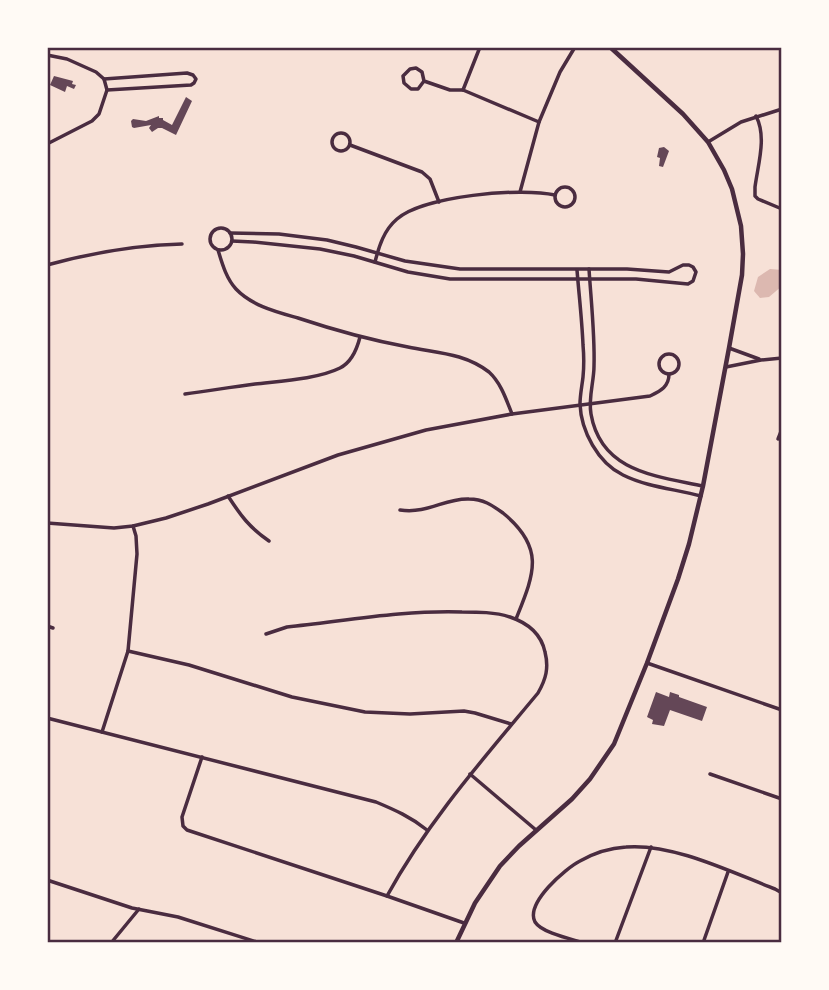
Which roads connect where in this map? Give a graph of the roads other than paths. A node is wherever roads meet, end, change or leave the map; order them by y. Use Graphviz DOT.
graph roads {
  1 [pos="480,47"];
  2 [pos="575,47"];
  3 [pos="610,47"];
  4 [pos="47,55"];
  5 [pos="104,79"];
  6 [pos="424,81"];
  7 [pos="107,90"];
  8 [pos="463,90"];
  9 [pos="782,108"];
  10 [pos="756,116"];
  11 [pos="539,122"];
  12 [pos="708,142"];
  13 [pos="47,144"];
  14 [pos="350,145"];
  15 [pos="520,193"];
  16 [pos="555,195"];
  17 [pos="439,202"];
  18 [pos="782,209"];
  19 [pos="230,233"];
  20 [pos="232,242"];
  21 [pos="183,244"];
  22 [pos="218,250"];
  23 [pos="377,253"];
  24 [pos="375,262"];
  25 [pos="47,265"];
  26 [pos="577,269"];
  27 [pos="589,269"];
  28 [pos="578,279"];
  29 [pos="589,279"];
  30 [pos="360,337"];
  31 [pos="729,348"];
  32 [pos="782,358"];
  33 [pos="761,360"];
  34 [pos="726,367"];
  35 [pos="669,374"];
  36 [pos="185,394"];
  37 [pos="590,404"];
  38 [pos="580,405"];
  39 [pos="512,414"];
  40 [pos="782,429"];
  41 [pos="778,439"];
  42 [pos="703,486"];
  43 [pos="228,496"];
  44 [pos="701,496"];
  45 [pos="400,510"];
  46 [pos="47,523"];
  47 [pos="133,526"];
  48 [pos="269,541"];
  49 [pos="516,619"];
  50 [pos="266,634"];
  51 [pos="128,651"];
  52 [pos="647,663"];
  53 [pos="782,710"];
  54 [pos="47,718"];
  55 [pos="512,724"];
  56 [pos="101,732"];
  57 [pos="202,757"];
  58 [pos="470,774"];
  59 [pos="710,774"];
  60 [pos="782,799"];
  61 [pos="427,830"];
  62 [pos="536,830"];
  63 [pos="650,847"];
  64 [pos="728,871"];
  65 [pos="47,880"];
  66 [pos="782,893"];
  67 [pos="387,896"];
  68 [pos="139,909"];
  69 [pos="464,923"];
  70 [pos="111,943"];
  71 [pos="260,943"];
  72 [pos="456,943"];
  73 [pos="584,943"];
  74 [pos="615,943"];
  75 [pos="703,943"];
  1 -- 8 [label="street"];
  2 -- 11 [label="street"];
  3 -- 12 [label="street"];
  4 -- 5 [label="street"];
  5 -- 7 [label="street"];
  5 -- 7 [label="street"];
  6 -- 6 [label="street"];
  6 -- 8 [label="street"];
  7 -- 13 [label="street"];
  8 -- 11 [label="street"];
  9 -- 10 [label="street"];
  10 -- 12 [label="street"];
  10 -- 18 [label="street"];
  11 -- 15 [label="street"];
  12 -- 31 [label="street"];
  14 -- 14 [label="street"];
  14 -- 17 [label="street"];
  15 -- 16 [label="street"];
  15 -- 17 [label="street"];
  16 -- 16 [label="street"];
  17 -- 23 [label="street"];
  19 -- 20 [label="street"];
  19 -- 22 [label="street"];
  19 -- 23 [label="street"];
  20 -- 22 [label="street"];
  20 -- 24 [label="street"];
  21 -- 25 [label="street"];
  22 -- 30 [label="street"];
  23 -- 24 [label="street"];
  23 -- 26 [label="street"];
  24 -- 28 [label="street"];
  26 -- 27 [label="street"];
  26 -- 28 [label="street"];
  27 -- 29 [label="street"];
  27 -- 29 [label="street"];
  28 -- 29 [label="street"];
  28 -- 38 [label="street"];
  29 -- 37 [label="street"];
  30 -- 36 [label="street"];
  30 -- 39 [label="street"];
  31 -- 33 [label="street"];
  31 -- 34 [label="street"];
  32 -- 33 [label="street"];
  33 -- 34 [label="street"];
  34 -- 42 [label="street"];
  35 -- 35 [label="street"];
  35 -- 37 [label="street"];
  37 -- 38 [label="street"];
  37 -- 42 [label="street"];
  38 -- 39 [label="street"];
  38 -- 44 [label="street"];
  39 -- 43 [label="street"];
  40 -- 41 [label="street"];
  42 -- 44 [label="street"];
  43 -- 47 [label="street"];
  43 -- 48 [label="street"];
  44 -- 52 [label="street"];
  45 -- 49 [label="street"];
  46 -- 47 [label="street"];
  47 -- 51 [label="street"];
  49 -- 50 [label="street"];
  49 -- 55 [label="street"];
  51 -- 55 [label="street"];
  51 -- 56 [label="street"];
  52 -- 53 [label="street"];
  52 -- 62 [label="street"];
  54 -- 56 [label="street"];
  55 -- 58 [label="street"];
  56 -- 57 [label="street"];
  57 -- 61 [label="street"];
  57 -- 67 [label="street"];
  58 -- 61 [label="street"];
  58 -- 62 [label="street"];
  59 -- 60 [label="street"];
  61 -- 67 [label="street"];
  62 -- 69 [label="street"];
  63 -- 64 [label="street"];
  63 -- 73 [label="street"];
  63 -- 74 [label="street"];
  64 -- 66 [label="street"];
  64 -- 75 [label="street"];
  65 -- 68 [label="street"];
  67 -- 69 [label="street"];
  68 -- 70 [label="street"];
  68 -- 71 [label="street"];
  69 -- 72 [label="street"];
}
